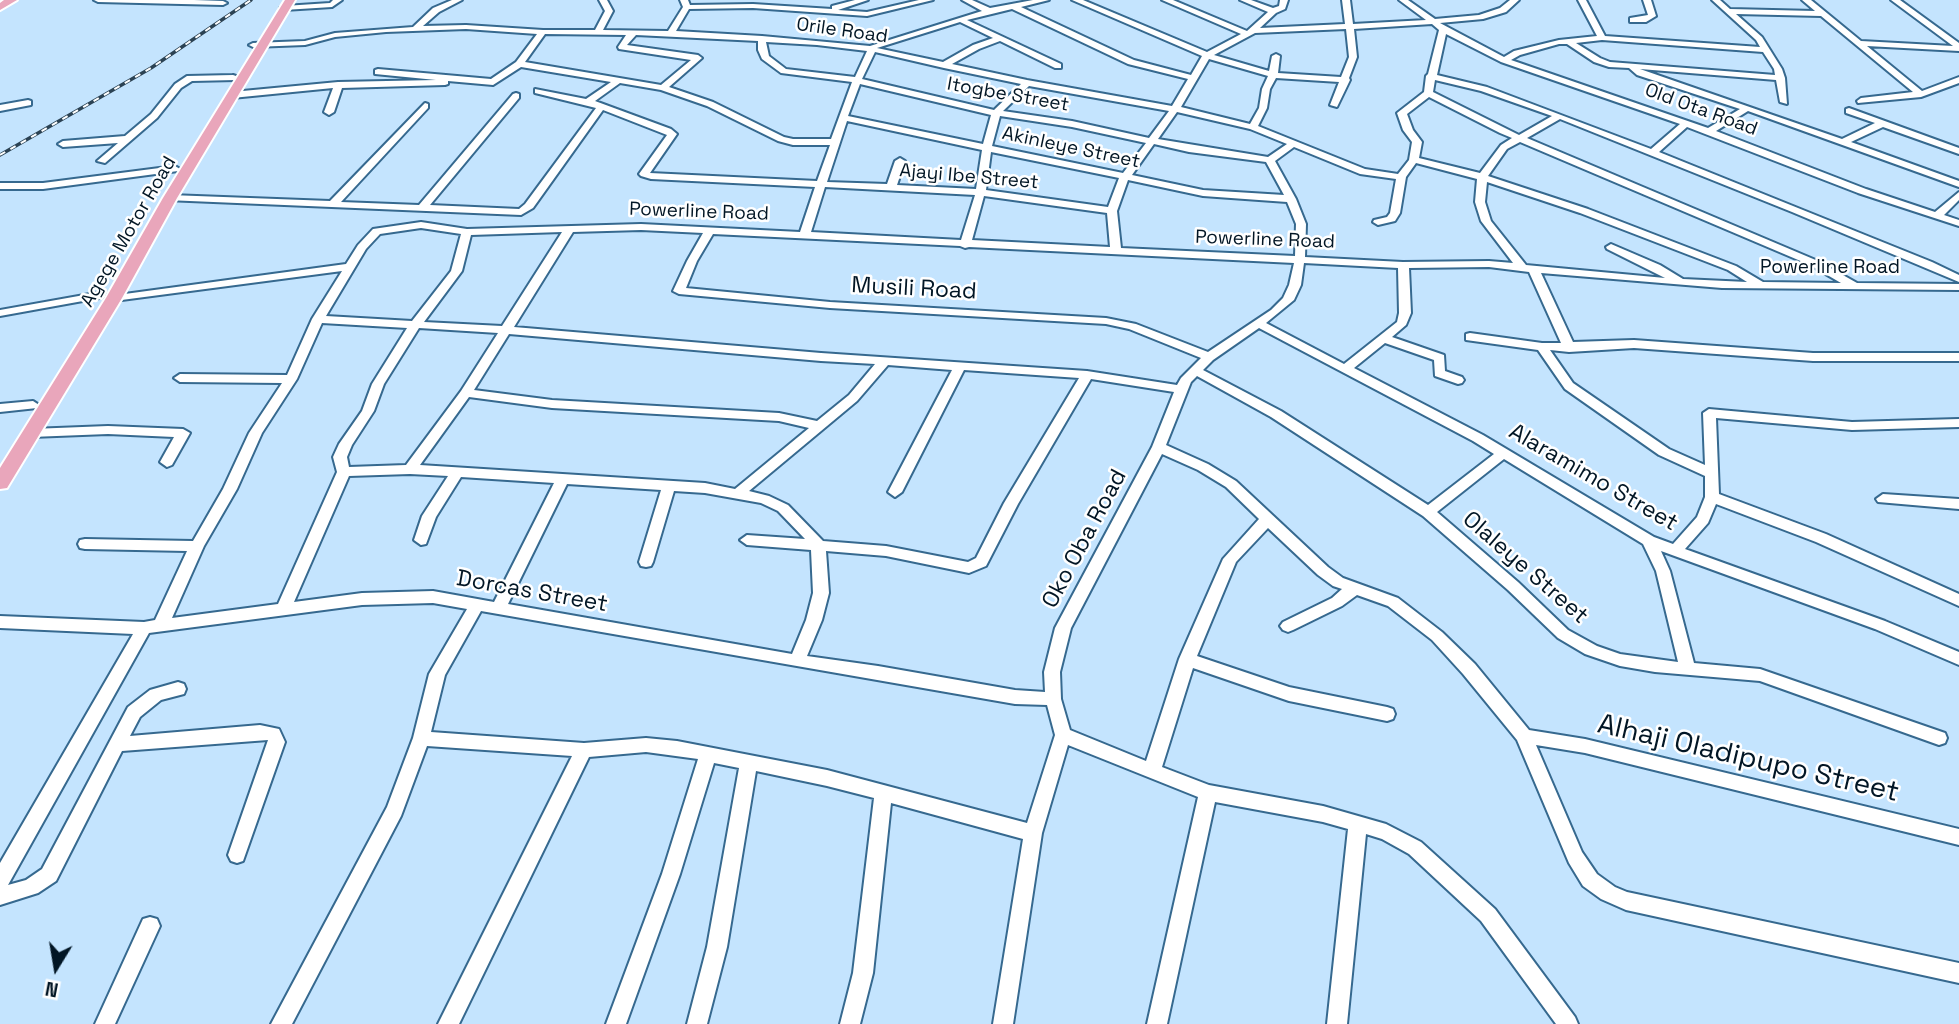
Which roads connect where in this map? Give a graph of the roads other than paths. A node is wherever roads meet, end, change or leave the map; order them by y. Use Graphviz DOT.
graph roads {
  1 [pos="12,0"];
  2 [pos="98,0"];
  3 [pos="338,0"];
  4 [pos="458,0"];
  5 [pos="603,0"];
  6 [pos="702,0"];
  7 [pos="864,0"];
  8 [pos="929,0"];
  9 [pos="966,0"];
  10 [pos="1045,0"];
  11 [pos="1076,0"];
  12 [pos="1166,0"];
  13 [pos="1244,0"];
  14 [pos="1284,0"];
  15 [pos="1346,0"];
  16 [pos="1403,0"];
  17 [pos="1515,0"];
  18 [pos="1582,0"];
  19 [pos="1647,0"];
  20 [pos="1716,0"];
  21 [pos="1806,0"];
  22 [pos="1895,0"];
  23 [pos="196,1"];
  24 [pos="1,3"];
  25 [pos="223,3"];
  26 [pos="286,3"];
  27 [pos="686,3"];
  28 [pos="1015,7"];
  29 [pos="823,11"];
  30 [pos="989,11"];
  31 [pos="1273,11"];
  32 [pos="1728,11"];
  33 [pos="1823,14"];
  34 [pos="961,20"];
  35 [pos="1633,20"];
  36 [pos="1439,25"];
  37 [pos="1351,26"];
  38 [pos="416,29"];
  39 [pos="543,32"];
  40 [pos="598,32"];
  41 [pos="1249,32"];
  42 [pos="634,33"];
  43 [pos="671,33"];
  44 [pos="762,37"];
  45 [pos="1602,38"];
  46 [pos="999,39"];
  47 [pos="1569,41"];
  48 [pos="1858,43"];
  49 [pos="258,44"];
  50 [pos="1959,48"];
  51 [pos="872,50"];
  52 [pos="1765,50"];
  53 [pos="1209,56"];
  54 [pos="1276,56"];
  55 [pos="1504,60"];
  56 [pos="519,64"];
  57 [pos="944,65"];
  58 [pos="1058,66"];
  59 [pos="1633,68"];
  60 [pos="378,72"];
  61 [pos="1273,75"];
  62 [pos="1430,76"];
  63 [pos="233,78"];
  64 [pos="1194,78"];
  65 [pos="1781,78"];
  66 [pos="619,80"];
  67 [pos="1346,80"];
  68 [pos="1959,80"];
  69 [pos="445,82"];
  70 [pos="856,82"];
  71 [pos="1027,83"];
  72 [pos="338,85"];
  73 [pos="663,88"];
  74 [pos="538,91"];
  75 [pos="1428,93"];
  76 [pos="1921,94"];
  77 [pos="232,95"];
  78 [pos="516,96"];
  79 [pos="1861,101"];
  80 [pos="588,102"];
  81 [pos="1784,102"];
  82 [pos="28,103"];
  83 [pos="1334,105"];
  84 [pos="425,106"];
  85 [pos="0,108"];
  86 [pos="600,108"];
  87 [pos="1747,108"];
  88 [pos="1175,109"];
  89 [pos="1849,111"];
  90 [pos="329,112"];
  91 [pos="996,113"];
  92 [pos="1559,116"];
  93 [pos="845,118"];
  94 [pos="1686,122"];
  95 [pos="1881,124"];
  96 [pos="1252,127"];
  97 [pos="1709,131"];
  98 [pos="127,139"];
  99 [pos="1523,139"];
  100 [pos="835,142"];
  101 [pos="1152,142"];
  102 [pos="64,144"];
  103 [pos="1293,144"];
  104 [pos="1842,144"];
  105 [pos="987,148"];
  106 [pos="1959,150"];
  107 [pos="1653,153"];
  108 [pos="1270,160"];
  109 [pos="1414,160"];
  110 [pos="102,161"];
  111 [pos="900,161"];
  112 [pos="176,169"];
  113 [pos="1126,177"];
  114 [pos="1401,177"];
  115 [pos="1482,177"];
  116 [pos="821,182"];
  117 [pos="1959,184"];
  118 [pos="0,186"];
  119 [pos="891,187"];
  120 [pos="981,192"];
  121 [pos="1959,195"];
  122 [pos="170,198"];
  123 [pos="1291,199"];
  124 [pos="334,203"];
  125 [pos="423,207"];
  126 [pos="1112,211"];
  127 [pos="1937,215"];
  128 [pos="1378,222"];
  129 [pos="1959,223"];
  130 [pos="570,228"];
  131 [pos="710,230"];
  132 [pos="467,232"];
  133 [pos="806,234"];
  134 [pos="965,245"];
  135 [pos="1611,247"];
  136 [pos="1116,252"];
  137 [pos="1300,258"];
  138 [pos="1403,265"];
  139 [pos="349,268"];
  140 [pos="1527,268"];
  141 [pos="1959,279"];
  142 [pos="1681,283"];
  143 [pos="1762,286"];
  144 [pos="1855,286"];
  145 [pos="1959,286"];
  146 [pos="108,296"];
  147 [pos="0,313"];
  148 [pos="318,319"];
  149 [pos="1256,323"];
  150 [pos="415,325"];
  151 [pos="504,330"];
  152 [pos="1470,337"];
  153 [pos="1383,338"];
  154 [pos="1542,347"];
  155 [pos="1569,348"];
  156 [pos="1959,357"];
  157 [pos="1209,358"];
  158 [pos="885,361"];
  159 [pos="63,368"];
  160 [pos="960,368"];
  161 [pos="1195,370"];
  162 [pos="1344,370"];
  163 [pos="1087,375"];
  164 [pos="180,378"];
  165 [pos="291,379"];
  166 [pos="1458,380"];
  167 [pos="1181,389"];
  168 [pos="466,393"];
  169 [pos="33,405"];
  170 [pos="0,408"];
  171 [pos="1959,423"];
  172 [pos="817,425"];
  173 [pos="31,433"];
  174 [pos="1159,447"];
  175 [pos="1502,454"];
  176 [pos="0,458"];
  177 [pos="167,462"];
  178 [pos="410,469"];
  179 [pos="344,472"];
  180 [pos="456,474"];
  181 [pos="1713,474"];
  182 [pos="562,480"];
  183 [pos="0,483"];
  184 [pos="669,486"];
  185 [pos="740,492"];
  186 [pos="895,492"];
  187 [pos="1712,497"];
  188 [pos="1883,499"];
  189 [pos="1959,504"];
  190 [pos="1427,512"];
  191 [pos="1268,519"];
  192 [pos="421,540"];
  193 [pos="747,540"];
  194 [pos="1649,541"];
  195 [pos="85,544"];
  196 [pos="818,544"];
  197 [pos="197,546"];
  198 [pos="1675,551"];
  199 [pos="646,562"];
  200 [pos="1356,587"];
  201 [pos="1959,600"];
  202 [pos="477,605"];
  203 [pos="499,608"];
  204 [pos="283,610"];
  205 [pos="0,622"];
  206 [pos="1288,626"];
  207 [pos="152,627"];
  208 [pos="1187,659"];
  209 [pos="1959,659"];
  210 [pos="797,661"];
  211 [pos="1687,667"];
  212 [pos="178,690"];
  213 [pos="1054,699"];
  214 [pos="1387,714"];
  215 [pos="1063,735"];
  216 [pos="1524,736"];
  217 [pos="421,738"];
  218 [pos="1939,738"];
  219 [pos="116,744"];
  220 [pos="584,750"];
  221 [pos="708,754"];
  222 [pos="749,762"];
  223 [pos="1152,770"];
  224 [pos="883,793"];
  225 [pos="1208,793"];
  226 [pos="1358,824"];
  227 [pos="1034,833"];
  228 [pos="1959,836"];
  229 [pos="237,855"];
  230 [pos="0,881"];
  231 [pos="0,896"];
  232 [pos="150,926"];
  233 [pos="1959,973"];
  234 [pos="106,1024"];
  235 [pos="281,1024"];
  236 [pos="448,1024"];
  237 [pos="616,1024"];
  238 [pos="697,1024"];
  239 [pos="850,1024"];
  240 [pos="1003,1024"];
  241 [pos="1157,1024"];
  242 [pos="1337,1024"];
  243 [pos="1568,1024"];
  1 -- 24 [label="main road"];
  2 -- 23 [label="street"];
  3 -- 26 [label="street"];
  4 -- 38 [label="street"];
  5 -- 40 [label="street"];
  6 -- 27 [label="street"];
  7 -- 29 [label="street"];
  8 -- 29 [label="street"];
  9 -- 30 [label="street"];
  10 -- 28 [label="street"];
  11 -- 53 [label="street"];
  12 -- 41 [label="street"];
  13 -- 31 [label="street"];
  14 -- 31 [label="street"];
  15 -- 37 [label="street"];
  16 -- 36 [label="street, Old Ota Road"];
  17 -- 36 [label="street"];
  18 -- 45 [label="street"];
  19 -- 35 [label="street"];
  20 -- 32 [label="street"];
  21 -- 33 [label="street"];
  22 -- 50 [label="street"];
  23 -- 25 [label="street"];
  26 -- 49 [label="main road, Agege Motor Road"];
  27 -- 29 [label="street"];
  27 -- 43 [label="street"];
  28 -- 30 [label="street"];
  28 -- 64 [label="street"];
  30 -- 34 [label="street"];
  31 -- 41 [label="street"];
  32 -- 33 [label="street"];
  32 -- 52 [label="street"];
  33 -- 48 [label="street"];
  34 -- 46 [label="street"];
  34 -- 51 [label="street"];
  36 -- 37 [label="street"];
  36 -- 55 [label="street, Old Ota Road"];
  36 -- 62 [label="street"];
  37 -- 41 [label="street"];
  37 -- 67 [label="street"];
  38 -- 39 [label="street, Orile Road"];
  38 -- 49 [label="street, Orile Road"];
  39 -- 40 [label="street, Orile Road"];
  39 -- 56 [label="street"];
  40 -- 42 [label="street, Orile Road"];
  41 -- 53 [label="street"];
  42 -- 43 [label="street, Orile Road"];
  42 -- 73 [label="street"];
  43 -- 44 [label="street, Orile Road"];
  44 -- 51 [label="street, Orile Road"];
  44 -- 70 [label="street, Itogbe Street"];
  45 -- 47 [label="street"];
  45 -- 52 [label="street"];
  46 -- 57 [label="street"];
  46 -- 58 [label="street"];
  47 -- 55 [label="street"];
  47 -- 59 [label="street"];
  48 -- 50 [label="street"];
  48 -- 76 [label="street"];
  49 -- 63 [label="main road, Agege Motor Road"];
  49 -- 77 [label="main road, Agege Motor Road"];
  51 -- 57 [label="street, Orile Road"];
  51 -- 70 [label="street"];
  52 -- 65 [label="street"];
  53 -- 61 [label="street"];
  53 -- 64 [label="street"];
  54 -- 61 [label="street"];
  55 -- 94 [label="street, Old Ota Road"];
  56 -- 60 [label="street"];
  56 -- 66 [label="street"];
  57 -- 71 [label="street, Orile Road"];
  59 -- 65 [label="street"];
  59 -- 87 [label="street"];
  61 -- 67 [label="street"];
  61 -- 96 [label="street"];
  62 -- 75 [label="street"];
  62 -- 92 [label="street"];
  63 -- 98 [label="street"];
  63 -- 112 [label="main road, Agege Motor Road"];
  64 -- 88 [label="street"];
  65 -- 81 [label="street"];
  66 -- 73 [label="street"];
  66 -- 80 [label="street"];
  67 -- 83 [label="street"];
  68 -- 76 [label="street"];
  69 -- 72 [label="street"];
  70 -- 91 [label="street, Itogbe Street"];
  70 -- 93 [label="street"];
  71 -- 88 [label="street, Orile Road"];
  71 -- 91 [label="street"];
  72 -- 77 [label="street"];
  72 -- 90 [label="street"];
  73 -- 100 [label="street"];
  74 -- 80 [label="street"];
  75 -- 99 [label="street"];
  75 -- 109 [label="street"];
  76 -- 79 [label="street"];
  77 -- 122 [label="main road, Agege Motor Road"];
  78 -- 125 [label="street"];
  80 -- 86 [label="street"];
  82 -- 85 [label="street"];
  84 -- 124 [label="street"];
  86 -- 116 [label="street, Ajayi Ibe Street"];
  86 -- 125 [label="street"];
  87 -- 97 [label="street"];
  87 -- 104 [label="street"];
  88 -- 96 [label="street, Orile Road"];
  88 -- 101 [label="street"];
  89 -- 95 [label="street"];
  91 -- 101 [label="street, Itogbe Street"];
  91 -- 105 [label="street"];
  92 -- 99 [label="street"];
  92 -- 107 [label="street"];
  93 -- 100 [label="street"];
  93 -- 105 [label="street, Akinleye Street"];
  94 -- 97 [label="street, Old Ota Road"];
  94 -- 107 [label="street"];
  95 -- 104 [label="street"];
  95 -- 106 [label="street"];
  96 -- 103 [label="street, Orile Road"];
  97 -- 127 [label="street, Old Ota Road"];
  98 -- 102 [label="street"];
  98 -- 110 [label="street"];
  99 -- 115 [label="street"];
  99 -- 144 [label="street"];
  100 -- 116 [label="street"];
  101 -- 108 [label="street, Itogbe Street"];
  101 -- 113 [label="street"];
  103 -- 108 [label="street"];
  103 -- 114 [label="street, Orile Road"];
  104 -- 117 [label="street"];
  105 -- 113 [label="street, Akinleye Street"];
  105 -- 120 [label="street"];
  107 -- 141 [label="street"];
  108 -- 123 [label="street, Oko Oba Road"];
  109 -- 114 [label="street"];
  109 -- 115 [label="street"];
  111 -- 119 [label="street"];
  112 -- 118 [label="street"];
  112 -- 146 [label="main road, Agege Motor Road"];
  113 -- 123 [label="street, Akinleye Street"];
  113 -- 126 [label="street"];
  114 -- 128 [label="street"];
  115 -- 140 [label="street"];
  115 -- 143 [label="street"];
  116 -- 119 [label="street, Ajayi Ibe Street"];
  116 -- 133 [label="street"];
  119 -- 120 [label="street, Ajayi Ibe Street"];
  120 -- 126 [label="street, Ajayi Ibe Street"];
  120 -- 134 [label="street"];
  121 -- 127 [label="street"];
  122 -- 124 [label="street"];
  122 -- 146 [label="main road, Agege Motor Road"];
  123 -- 137 [label="street, Oko Oba Road"];
  124 -- 125 [label="street"];
  126 -- 136 [label="street"];
  127 -- 129 [label="street, Old Ota Road"];
  130 -- 131 [label="street, Powerline Road"];
  130 -- 132 [label="street, Powerline Road"];
  130 -- 151 [label="street"];
  131 -- 133 [label="street, Powerline Road"];
  131 -- 157 [label="street, Musili Road"];
  132 -- 139 [label="street, Powerline Road"];
  132 -- 150 [label="street"];
  133 -- 134 [label="street, Powerline Road"];
  134 -- 136 [label="street, Powerline Road"];
  135 -- 142 [label="street"];
  136 -- 137 [label="street, Powerline Road"];
  137 -- 138 [label="street, Powerline Road"];
  137 -- 149 [label="street, Oko Oba Road"];
  138 -- 140 [label="street, Powerline Road"];
  138 -- 153 [label="street"];
  139 -- 146 [label="street"];
  139 -- 148 [label="street, Powerline Road"];
  140 -- 142 [label="street, Powerline Road"];
  140 -- 155 [label="street"];
  142 -- 143 [label="street, Powerline Road"];
  143 -- 144 [label="street, Powerline Road"];
  144 -- 145 [label="street, Powerline Road"];
  146 -- 147 [label="street"];
  146 -- 159 [label="main road, Agege Motor Road"];
  148 -- 150 [label="street"];
  148 -- 165 [label="street, Powerline Road"];
  149 -- 157 [label="street, Oko Oba Road"];
  149 -- 162 [label="street, Alaramimo Street"];
  150 -- 151 [label="street"];
  150 -- 179 [label="street"];
  151 -- 158 [label="street"];
  151 -- 168 [label="street"];
  152 -- 154 [label="street"];
  153 -- 162 [label="street"];
  153 -- 166 [label="street"];
  154 -- 155 [label="street"];
  154 -- 181 [label="street"];
  155 -- 156 [label="street"];
  157 -- 161 [label="street, Oko Oba Road"];
  158 -- 160 [label="street"];
  158 -- 172 [label="street"];
  159 -- 169 [label="main road, Agege Motor Road"];
  159 -- 173 [label="main road, Agege Motor Road"];
  160 -- 163 [label="street"];
  160 -- 186 [label="street"];
  161 -- 167 [label="street, Oko Oba Road"];
  161 -- 190 [label="street, Olaleye Street"];
  162 -- 175 [label="street, Alaramimo Street"];
  163 -- 167 [label="street"];
  163 -- 196 [label="street"];
  164 -- 165 [label="street"];
  165 -- 197 [label="street, Powerline Road"];
  167 -- 174 [label="street, Oko Oba Road"];
  168 -- 172 [label="street"];
  168 -- 178 [label="street"];
  169 -- 170 [label="street"];
  169 -- 176 [label="main road, Agege Motor Road"];
  171 -- 181 [label="street"];
  172 -- 185 [label="street"];
  173 -- 177 [label="street"];
  173 -- 183 [label="main road, Agege Motor Road"];
  174 -- 191 [label="street"];
  174 -- 213 [label="street, Oko Oba Road"];
  175 -- 190 [label="street"];
  175 -- 194 [label="street, Alaramimo Street"];
  178 -- 179 [label="street"];
  178 -- 180 [label="street"];
  179 -- 204 [label="street"];
  180 -- 182 [label="street"];
  180 -- 192 [label="street"];
  181 -- 187 [label="street"];
  182 -- 184 [label="street"];
  182 -- 203 [label="street"];
  184 -- 185 [label="street"];
  184 -- 199 [label="street"];
  185 -- 196 [label="street"];
  187 -- 198 [label="street"];
  187 -- 201 [label="street"];
  188 -- 189 [label="street"];
  190 -- 211 [label="street, Olaleye Street"];
  191 -- 200 [label="street"];
  191 -- 208 [label="street"];
  193 -- 196 [label="street"];
  194 -- 198 [label="street, Alaramimo Street"];
  194 -- 211 [label="street"];
  195 -- 197 [label="street"];
  196 -- 210 [label="street"];
  197 -- 207 [label="street, Powerline Road"];
  198 -- 209 [label="street, Alaramimo Street"];
  200 -- 206 [label="street"];
  200 -- 216 [label="street"];
  202 -- 203 [label="street, Dorcas Street"];
  202 -- 204 [label="street, Dorcas Street"];
  202 -- 217 [label="street"];
  203 -- 210 [label="street, Dorcas Street"];
  204 -- 207 [label="street, Dorcas Street"];
  205 -- 207 [label="street, Dorcas Street"];
  207 -- 230 [label="street, Powerline Road"];
  208 -- 214 [label="street"];
  208 -- 223 [label="street"];
  210 -- 213 [label="street, Dorcas Street"];
  211 -- 218 [label="street, Olaleye Street"];
  212 -- 219 [label="street"];
  213 -- 215 [label="street, Oko Oba Road"];
  215 -- 223 [label="street"];
  215 -- 227 [label="street"];
  216 -- 228 [label="street, Alhaji Oladipupo Street"];
  216 -- 233 [label="street"];
  217 -- 220 [label="street"];
  217 -- 235 [label="street"];
  219 -- 229 [label="street"];
  219 -- 231 [label="street"];
  220 -- 221 [label="street"];
  220 -- 236 [label="street"];
  221 -- 222 [label="street"];
  221 -- 237 [label="street"];
  222 -- 224 [label="street"];
  222 -- 238 [label="street"];
  223 -- 225 [label="street"];
  224 -- 227 [label="street"];
  224 -- 239 [label="street"];
  225 -- 226 [label="street"];
  225 -- 241 [label="street"];
  226 -- 242 [label="street"];
  226 -- 243 [label="street"];
  227 -- 240 [label="street"];
  232 -- 234 [label="street"];
}
